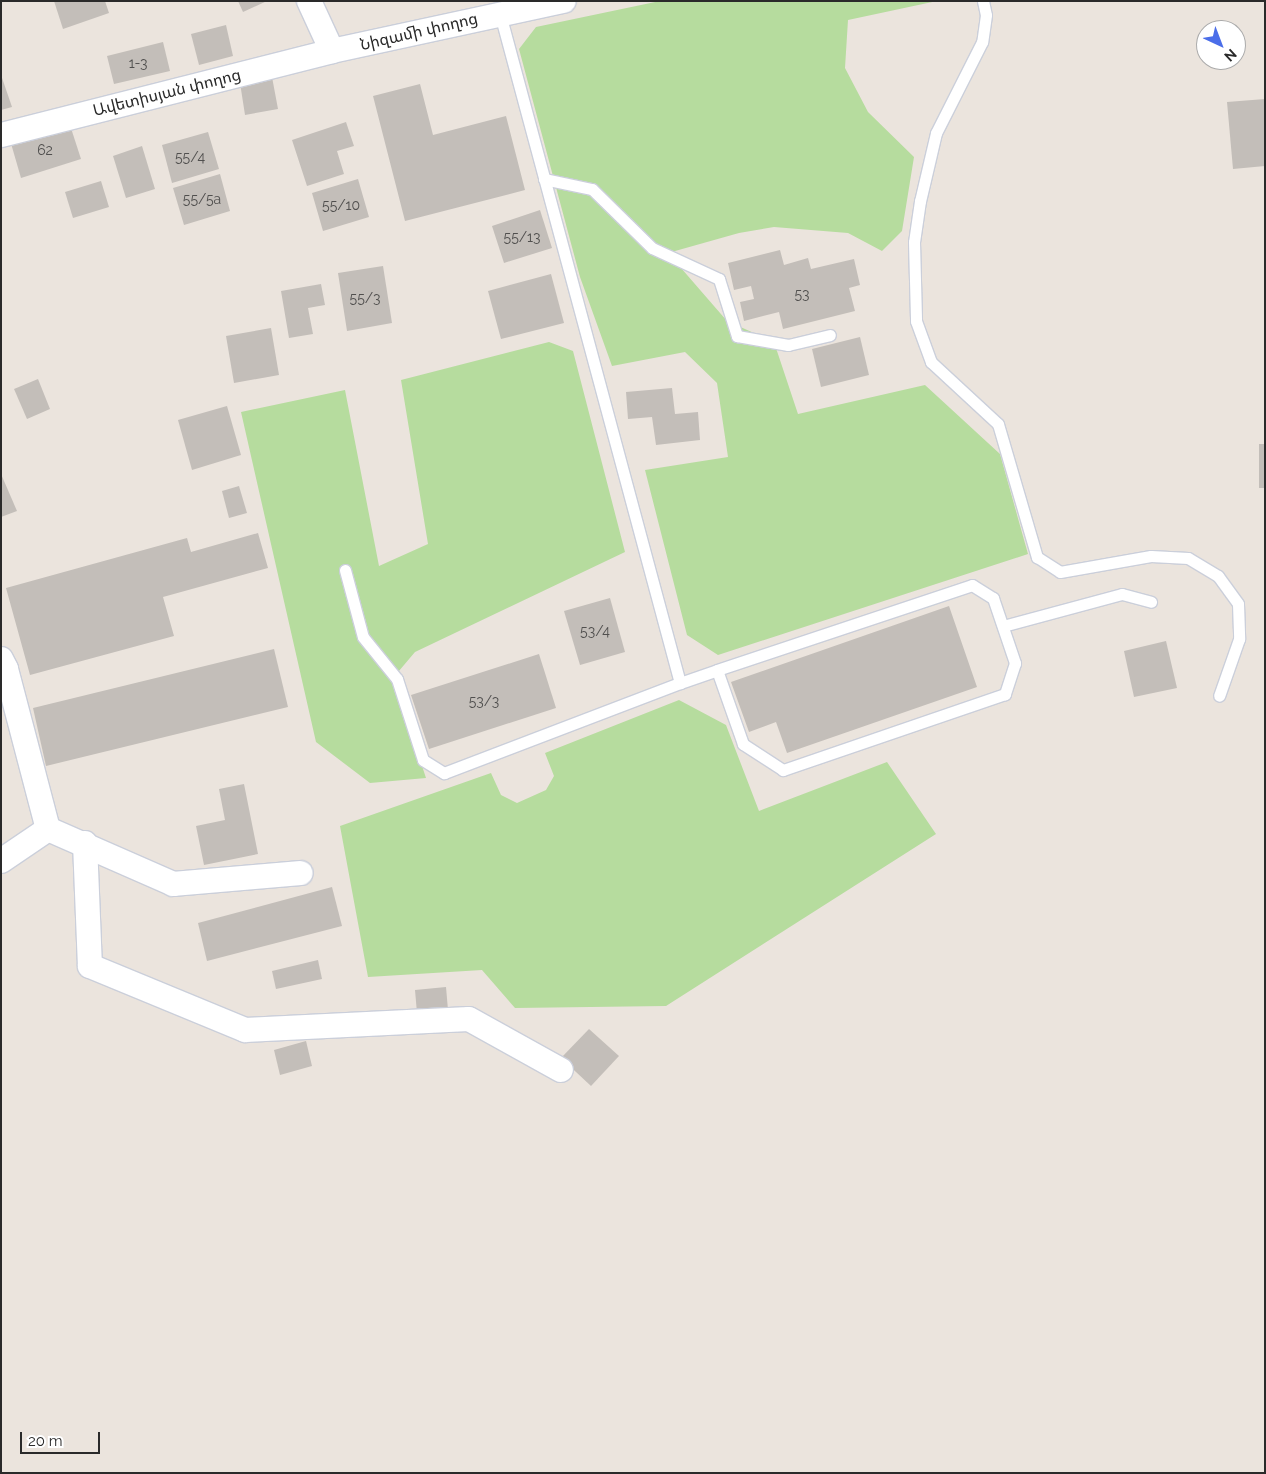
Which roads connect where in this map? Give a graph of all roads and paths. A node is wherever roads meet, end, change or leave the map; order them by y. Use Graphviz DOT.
graph roads {
  1 [pos="309,1"];
  2 [pos="564,1"];
  3 [pos="983,1"];
  4 [pos="500,14"];
  5 [pos="332,51"];
  6 [pos="1,135"];
  7 [pos="544,179"];
  8 [pos="830,335"];
  9 [pos="345,570"];
  10 [pos="1150,602"];
  11 [pos="1003,626"];
  12 [pos="1,660"];
  13 [pos="717,670"];
  14 [pos="680,683"];
  15 [pos="6,695"];
  16 [pos="1219,696"];
  17 [pos="48,829"];
  18 [pos="85,844"];
  19 [pos="1,861"];
  20 [pos="301,873"];
  21 [pos="561,1070"];
  1 -- 5 [label="street"];
  2 -- 4 [label="street, Նիզամի փողոց"];
  3 -- 16 [label="lane"];
  4 -- 5 [label="street, Նիզամի փողոց"];
  4 -- 7 [label="lane"];
  5 -- 6 [label="street, Ավետիսյան փողոց"];
  7 -- 8 [label="lane"];
  7 -- 14 [label="lane"];
  9 -- 14 [label="lane"];
  10 -- 11 [label="lane"];
  11 -- 13 [label="lane"];
  11 -- 13 [label="lane"];
  12 -- 15 [label="street"];
  13 -- 14 [label="lane"];
  15 -- 17 [label="street"];
  17 -- 18 [label="street"];
  17 -- 19 [label="street"];
  18 -- 20 [label="street"];
  18 -- 21 [label="street"];
}
